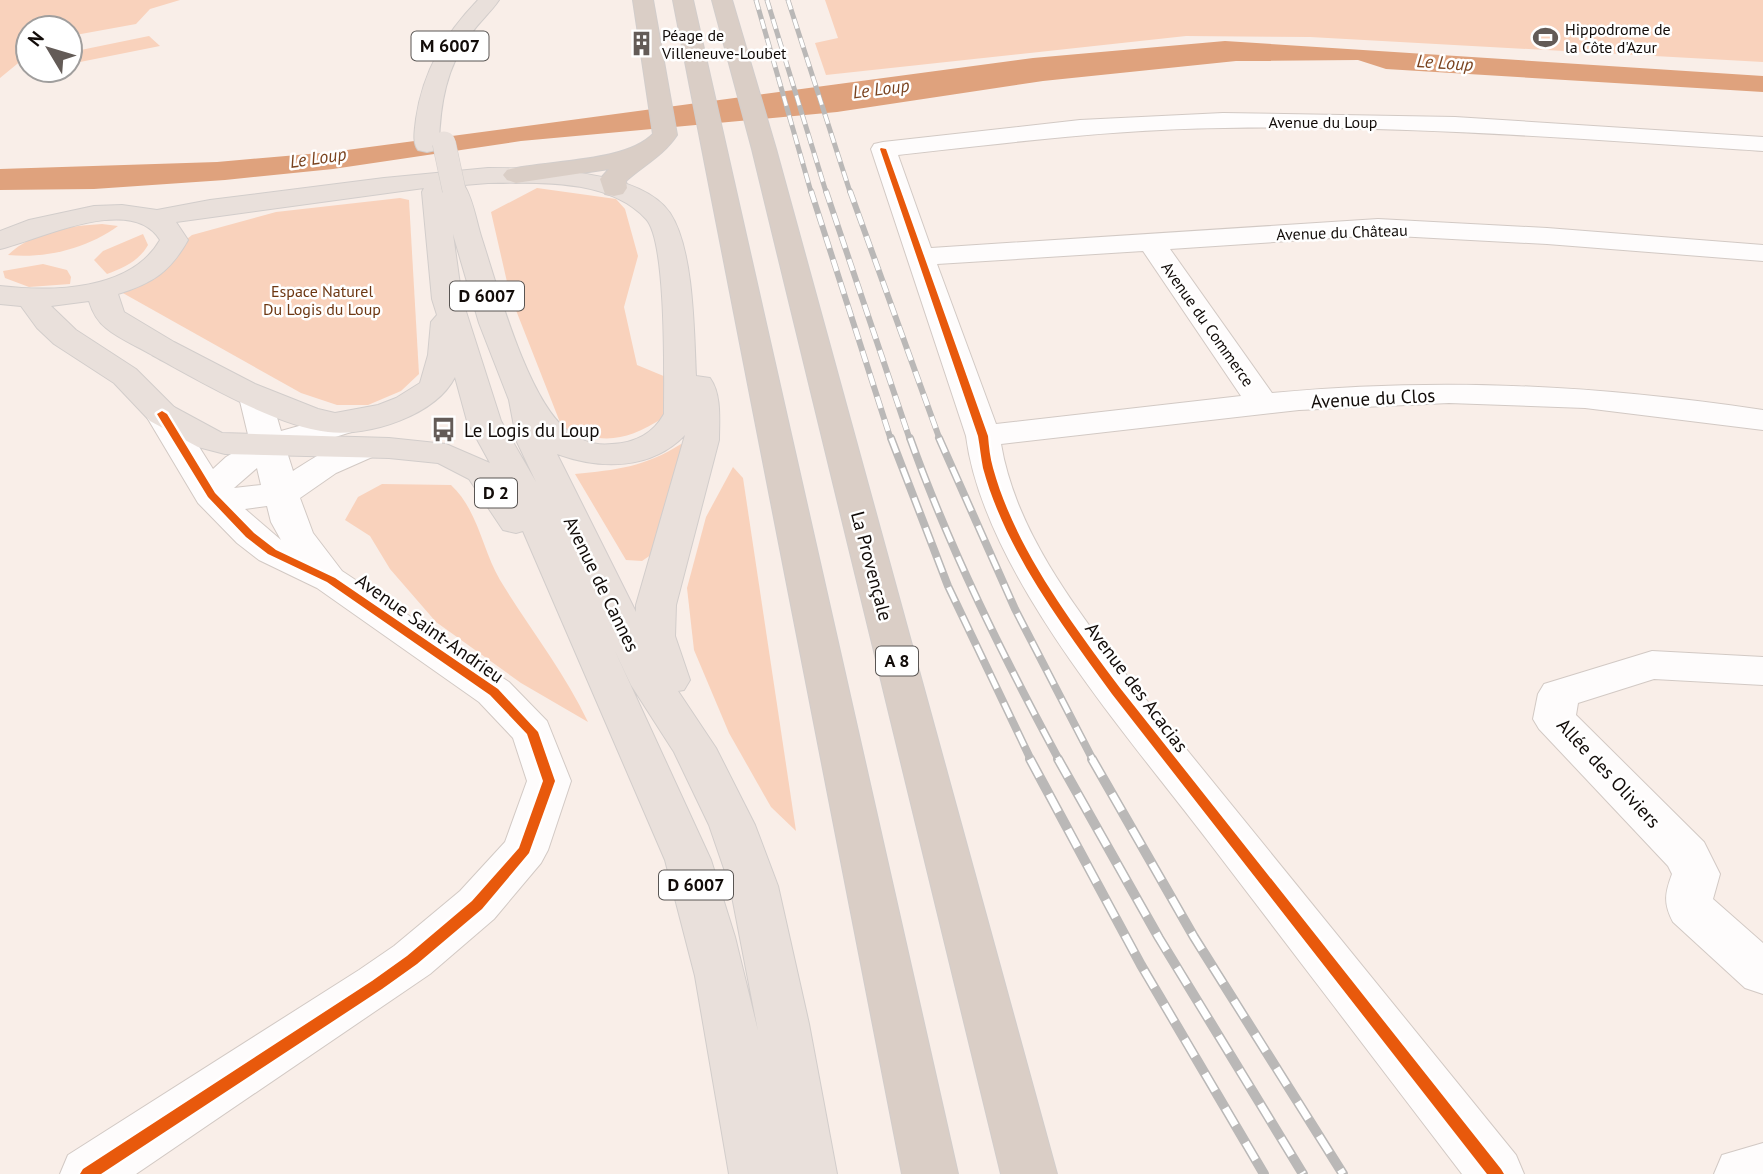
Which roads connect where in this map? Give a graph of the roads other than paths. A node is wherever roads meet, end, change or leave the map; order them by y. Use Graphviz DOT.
graph roads {
  1 [pos="489,0"];
  2 [pos="505,0"];
  3 [pos="643,0"];
  4 [pos="683,0"];
  5 [pos="722,0"];
  6 [pos="437,102"];
  7 [pos="659,139"];
  8 [pos="436,144"];
  9 [pos="1763,144"];
  10 [pos="883,149"];
  11 [pos="516,175"];
  12 [pos="614,188"];
  13 [pos="444,191"];
  14 [pos="38,224"];
  15 [pos="0,225"];
  16 [pos="165,230"];
  17 [pos="0,241"];
  18 [pos="1152,243"];
  19 [pos="1763,253"];
  20 [pos="921,257"];
  21 [pos="103,289"];
  22 [pos="0,295"];
  23 [pos="31,299"];
  24 [pos="447,299"];
  25 [pos="680,333"];
  26 [pos="255,397"];
  27 [pos="525,400"];
  28 [pos="1264,406"];
  29 [pos="162,414"];
  30 [pos="1763,420"];
  31 [pos="358,435"];
  32 [pos="983,436"];
  33 [pos="270,446"];
  34 [pos="282,494"];
  35 [pos="211,495"];
  36 [pos="331,580"];
  37 [pos="576,614"];
  38 [pos="1763,671"];
  39 [pos="694,748"];
  40 [pos="1763,973"];
  41 [pos="1763,1168"];
  42 [pos="88,1174"];
  43 [pos="757,1174"];
  44 [pos="809,1174"];
  45 [pos="930,1174"];
  46 [pos="1030,1174"];
  47 [pos="1496,1174"];
  48 [pos="1742,1174"];
  1 -- 6 [label="main road, Avenue de Cannes / M 6007"];
  2 -- 6 [label="main road, Avenue de Cannes / M 6007"];
  3 -- 7 [label="highway"];
  4 -- 45 [label="highway"];
  5 -- 46 [label="highway, La Provençale / A 8"];
  6 -- 8 [label="main road, Avenue de Cannes / M 6007"];
  7 -- 11 [label="highway"];
  7 -- 12 [label="highway"];
  8 -- 13 [label="main road, Avenue de Cannes / D 6007"];
  9 -- 10 [label="street, Avenue du Loup"];
  10 -- 20 [label="street, Avenue des Acacias"];
  11 -- 12 [label="main road"];
  11 -- 16 [label="main road"];
  12 -- 25 [label="main road"];
  13 -- 24 [label="main road, Avenue de Cannes / D 6007"];
  13 -- 27 [label="main road, Avenue de Cannes / D 6007"];
  14 -- 15 [label="main road"];
  14 -- 16 [label="main road"];
  14 -- 17 [label="main road"];
  16 -- 21 [label="main road"];
  18 -- 19 [label="street, Avenue du Château"];
  18 -- 20 [label="street, Avenue du Château"];
  18 -- 28 [label="street, Avenue du Commerce"];
  20 -- 32 [label="street, Avenue des Acacias"];
  21 -- 23 [label="main road"];
  21 -- 26 [label="main road, D 2"];
  22 -- 23 [label="main road"];
  23 -- 29 [label="main road, D 2"];
  24 -- 31 [label="main road, D 2"];
  24 -- 37 [label="main road, Avenue de Cannes / D 6007"];
  25 -- 27 [label="main road"];
  25 -- 39 [label="main road"];
  26 -- 31 [label="main road, D 2"];
  26 -- 33 [label="street, D 2"];
  27 -- 39 [label="main road, Avenue de Cannes / D 6007"];
  28 -- 30 [label="street, Avenue du Clos"];
  28 -- 32 [label="street, Avenue du Clos"];
  29 -- 33 [label="main road, D 2"];
  29 -- 35 [label="street, Avenue Saint-Andrieu / D 2"];
  31 -- 33 [label="main road, D 2"];
  31 -- 34 [label="street, D 2"];
  31 -- 37 [label="main road, D 2"];
  32 -- 47 [label="street, Avenue des Acacias"];
  33 -- 34 [label="street, D 2"];
  33 -- 35 [label="street"];
  34 -- 35 [label="street"];
  34 -- 36 [label="street, D 2"];
  35 -- 36 [label="street, Avenue Saint-Andrieu / D 2"];
  36 -- 42 [label="street, Avenue Saint-Andrieu / D 2"];
  37 -- 43 [label="main road, D 6007"];
  38 -- 40 [label="street, Allée des Oliviers"];
  39 -- 44 [label="main road, Avenue de Cannes / D 6007"];
  41 -- 48 [label="street"];
}
